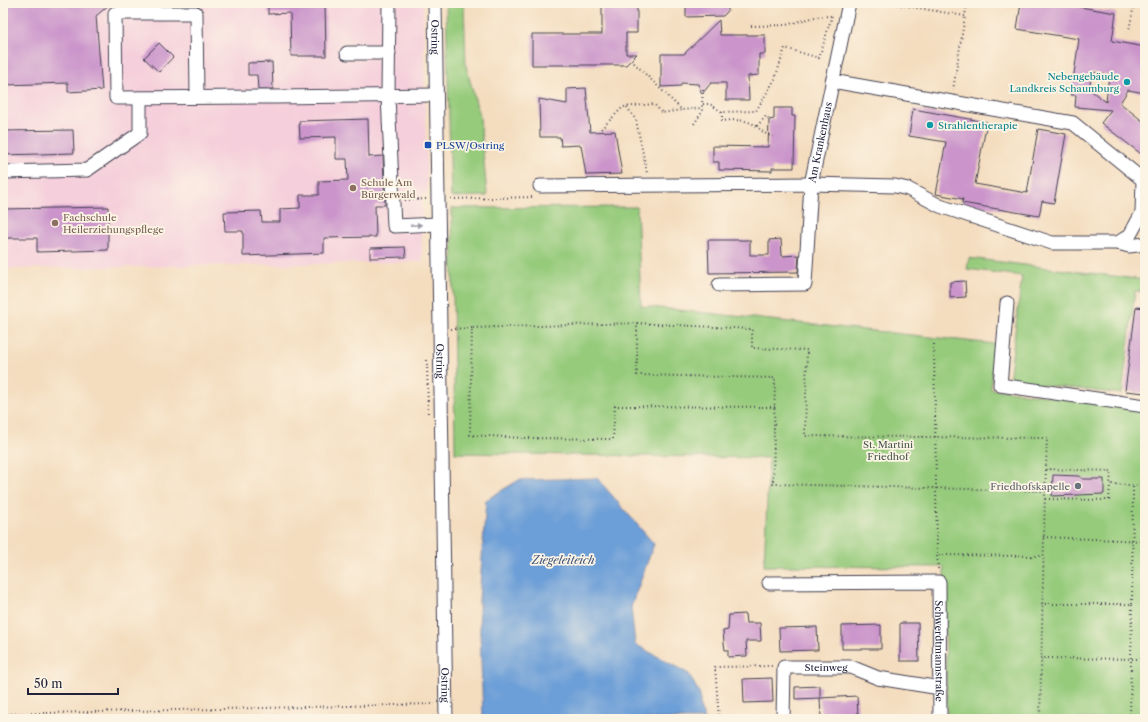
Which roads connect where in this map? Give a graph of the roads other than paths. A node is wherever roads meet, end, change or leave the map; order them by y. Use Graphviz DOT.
graph roads {
  1 [pos="389,3"];
  2 [pos="434,3"];
  3 [pos="849,3"];
  4 [pos="347,53"];
  5 [pos="389,53"];
  6 [pos="832,81"];
  7 [pos="436,95"];
  8 [pos="388,96"];
  9 [pos="197,97"];
  10 [pos="140,98"];
  11 [pos="3,172"];
  12 [pos="811,184"];
  13 [pos="540,186"];
  14 [pos="438,224"];
  15 [pos="1118,243"];
  16 [pos="1145,244"];
  17 [pos="719,285"];
  18 [pos="1007,303"];
  19 [pos="1145,406"];
  20 [pos="769,583"];
  21 [pos="940,688"];
  22 [pos="446,719"];
  23 [pos="783,719"];
  24 [pos="940,719"];
  1 -- 5 [label="street"];
  2 -- 7 [label="street, Ostring"];
  3 -- 6 [label="street, Am Krankenhaus"];
  4 -- 5 [label="street"];
  5 -- 8 [label="street"];
  6 -- 12 [label="street, Am Krankenhaus"];
  6 -- 15 [label="street"];
  7 -- 8 [label="street"];
  7 -- 14 [label="street, Ostring"];
  8 -- 9 [label="street"];
  8 -- 14 [label="street, one-way"];
  9 -- 10 [label="street"];
  9 -- 10 [label="street"];
  10 -- 11 [label="street"];
  12 -- 13 [label="street"];
  12 -- 15 [label="street"];
  12 -- 17 [label="street, Am Krankenhaus"];
  14 -- 22 [label="street, Ostring"];
  15 -- 16 [label="street"];
  18 -- 19 [label="street"];
  20 -- 21 [label="street, Schwerdtmannstraße"];
  21 -- 23 [label="street, Steinweg"];
  21 -- 24 [label="street, Schwerdtmannstraße"];
}
